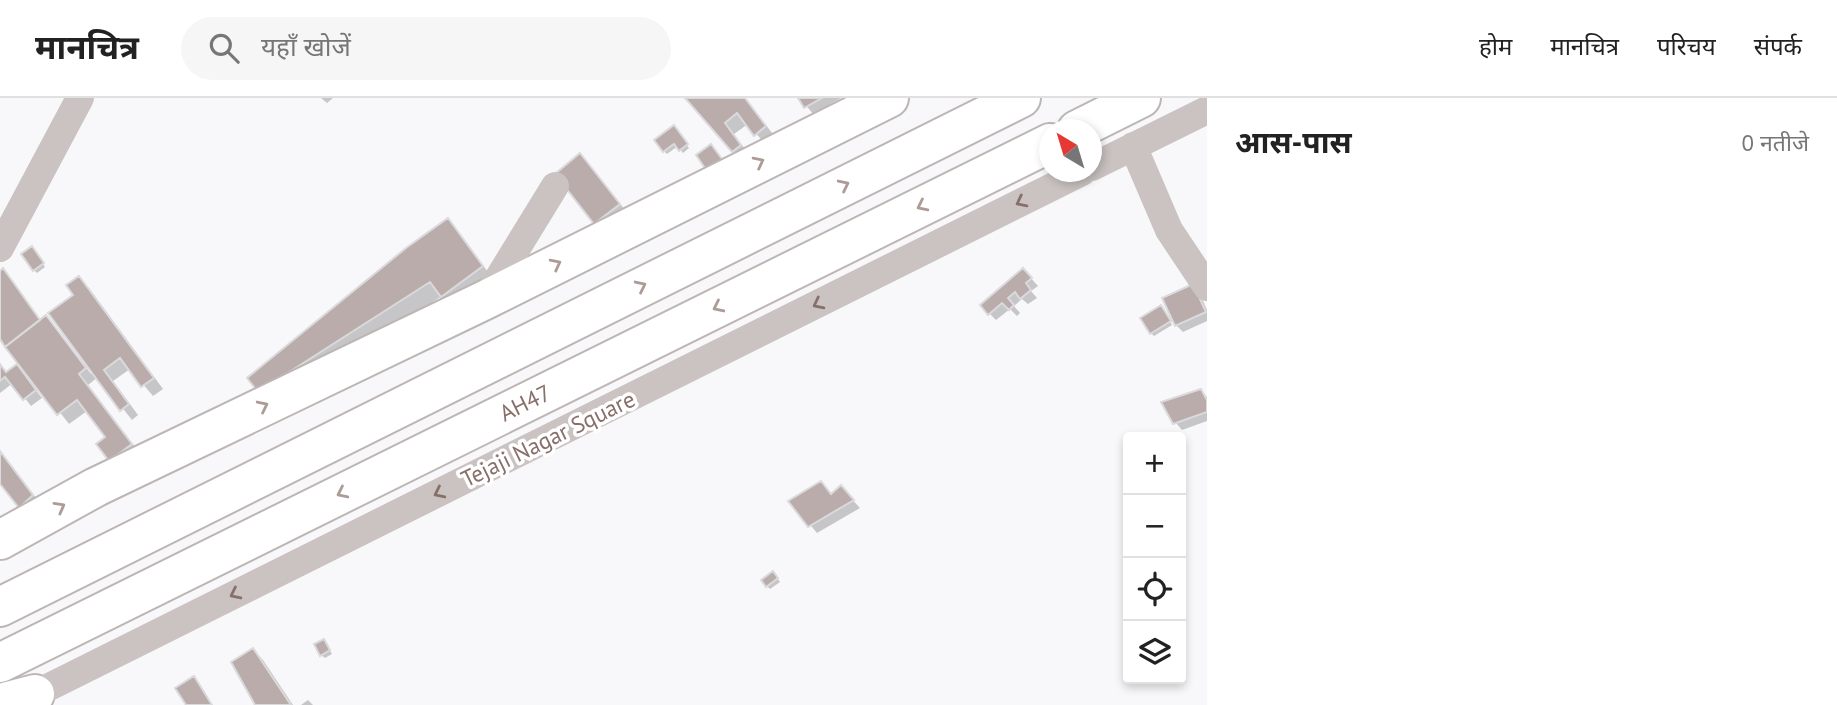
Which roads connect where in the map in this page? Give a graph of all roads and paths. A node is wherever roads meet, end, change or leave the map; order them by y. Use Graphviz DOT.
graph roads {
  1 [pos="80,98"];
  2 [pos="889,98"];
  3 [pos="1021,98"];
  4 [pos="1140,98"];
  5 [pos="1207,110"];
  6 [pos="1099,119"];
  7 [pos="1133,146"];
  8 [pos="1039,148"];
  9 [pos="1102,162"];
  10 [pos="1062,182"];
  11 [pos="555,186"];
  12 [pos="0,248"];
  13 [pos="1207,287"];
  14 [pos="485,300"];
  15 [pos="0,540"];
  16 [pos="0,607"];
  17 [pos="0,663"];
  18 [pos="16,701"];
  1 -- 12 [label="street"];
  14 -- 2 [label="highway, one-way"];
  16 -- 3 [label="highway, one-way"];
  4 -- 6 [label="highway"];
  5 -- 7 [label="street"];
  7 -- 9 [label="street"];
  7 -- 13 [label="street"];
  8 -- 17 [label="highway, AH47, one-way"];
  10 -- 18 [label="street, Tejaji Nagar Square, one-way"];
  11 -- 14 [label="street"];
  15 -- 14 [label="highway, one-way"];
}
